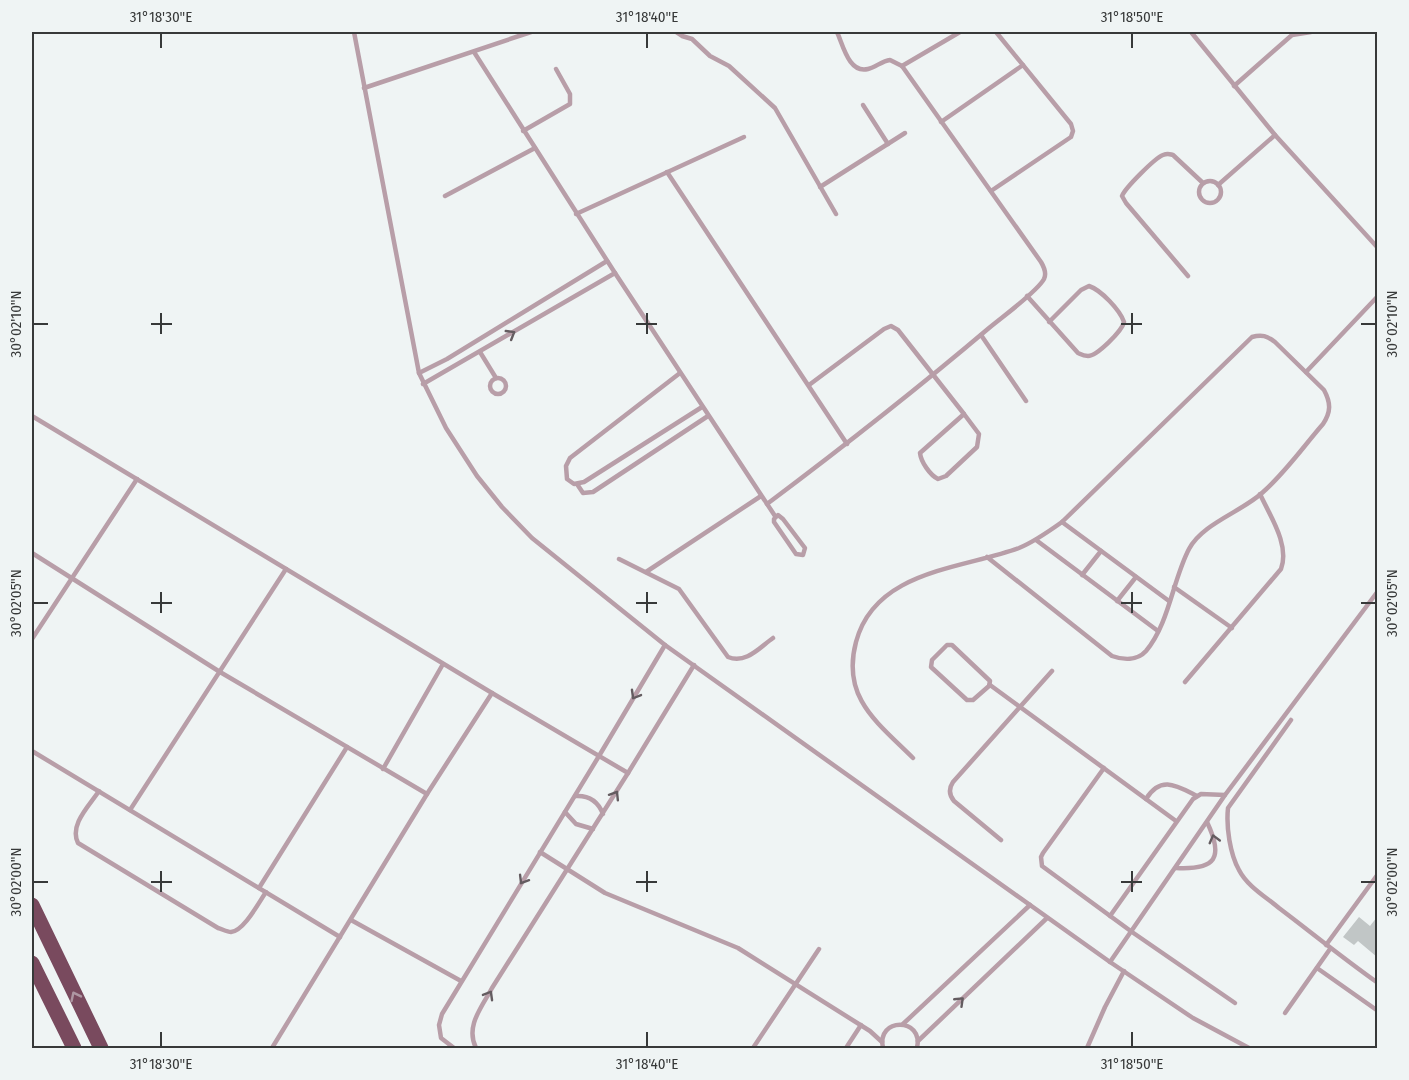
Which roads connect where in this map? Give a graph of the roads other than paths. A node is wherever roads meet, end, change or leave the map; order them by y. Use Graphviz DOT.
graph roads {
  1 [pos="354,32"];
  2 [pos="531,32"];
  3 [pos="676,32"];
  4 [pos="837,32"];
  5 [pos="960,32"];
  6 [pos="996,32"];
  7 [pos="1191,32"];
  8 [pos="1311,32"];
  9 [pos="1292,33"];
  10 [pos="474,52"];
  11 [pos="1023,65"];
  12 [pos="902,66"];
  13 [pos="556,69"];
  14 [pos="1234,86"];
  15 [pos="364,88"];
  16 [pos="863,105"];
  17 [pos="941,122"];
  18 [pos="523,131"];
  19 [pos="905,133"];
  20 [pos="1275,135"];
  21 [pos="744,137"];
  22 [pos="888,144"];
  23 [pos="535,148"];
  24 [pos="667,172"];
  25 [pos="1203,183"];
  26 [pos="1218,185"];
  27 [pos="820,187"];
  28 [pos="991,191"];
  29 [pos="445,196"];
  30 [pos="576,213"];
  31 [pos="836,214"];
  32 [pos="1377,248"];
  33 [pos="608,261"];
  34 [pos="615,273"];
  35 [pos="1188,276"];
  36 [pos="1027,296"];
  37 [pos="1377,296"];
  38 [pos="1050,322"];
  39 [pos="981,335"];
  40 [pos="480,352"];
  41 [pos="1306,372"];
  42 [pos="419,373"];
  43 [pos="680,373"];
  44 [pos="933,375"];
  45 [pos="496,378"];
  46 [pos="423,384"];
  47 [pos="809,385"];
  48 [pos="1026,401"];
  49 [pos="702,407"];
  50 [pos="964,414"];
  51 [pos="32,416"];
  52 [pos="708,416"];
  53 [pos="664,431"];
  54 [pos="670,440"];
  55 [pos="847,444"];
  56 [pos="627,455"];
  57 [pos="634,465"];
  58 [pos="136,479"];
  59 [pos="577,484"];
  60 [pos="1260,494"];
  61 [pos="761,496"];
  62 [pos="767,504"];
  63 [pos="775,516"];
  64 [pos="1062,522"];
  65 [pos="1035,540"];
  66 [pos="1101,551"];
  67 [pos="32,553"];
  68 [pos="987,557"];
  69 [pos="619,559"];
  70 [pos="286,569"];
  71 [pos="646,572"];
  72 [pos="1082,575"];
  73 [pos="72,577"];
  74 [pos="1136,577"];
  75 [pos="1174,587"];
  76 [pos="1377,591"];
  77 [pos="1118,601"];
  78 [pos="1169,601"];
  79 [pos="1232,628"];
  80 [pos="1158,631"];
  81 [pos="773,638"];
  82 [pos="32,639"];
  83 [pos="665,645"];
  84 [pos="443,664"];
  85 [pos="694,664"];
  86 [pos="1052,670"];
  87 [pos="220,672"];
  88 [pos="1185,682"];
  89 [pos="990,685"];
  90 [pos="492,693"];
  91 [pos="1019,706"];
  92 [pos="1291,720"];
  93 [pos="347,747"];
  94 [pos="32,751"];
  95 [pos="599,756"];
  96 [pos="913,758"];
  97 [pos="1104,768"];
  98 [pos="383,769"];
  99 [pos="628,773"];
  100 [pos="99,791"];
  101 [pos="427,794"];
  102 [pos="1226,795"];
  103 [pos="575,796"];
  104 [pos="1197,796"];
  105 [pos="1146,799"];
  106 [pos="130,810"];
  107 [pos="565,812"];
  108 [pos="603,814"];
  109 [pos="1176,821"];
  110 [pos="1207,822"];
  111 [pos="593,829"];
  112 [pos="1001,840"];
  113 [pos="540,852"];
  114 [pos="1176,868"];
  115 [pos="567,870"];
  116 [pos="1377,874"];
  117 [pos="259,888"];
  118 [pos="266,892"];
  119 [pos="32,905"];
  120 [pos="1030,905"];
  121 [pos="1110,916"];
  122 [pos="1047,918"];
  123 [pos="351,920"];
  124 [pos="1132,932"];
  125 [pos="340,937"];
  126 [pos="1328,947"];
  127 [pos="819,949"];
  128 [pos="1110,962"];
  129 [pos="32,963"];
  130 [pos="1317,968"];
  131 [pos="1124,971"];
  132 [pos="461,981"];
  133 [pos="795,983"];
  134 [pos="1377,983"];
  135 [pos="1234,1003"];
  136 [pos="1377,1011"];
  137 [pos="1285,1012"];
  138 [pos="903,1024"];
  139 [pos="861,1025"];
  140 [pos="918,1041"];
  141 [pos="883,1047"];
  142 [pos="74,1048"];
  143 [pos="101,1048"];
  144 [pos="272,1048"];
  145 [pos="454,1048"];
  146 [pos="476,1048"];
  147 [pos="753,1048"];
  148 [pos="846,1048"];
  149 [pos="917,1048"];
  150 [pos="1087,1048"];
  151 [pos="1249,1048"];
  1 -- 15 [label="lane"];
  2 -- 10 [label="lane"];
  3 -- 27 [label="lane"];
  4 -- 12 [label="lane"];
  5 -- 12 [label="lane"];
  6 -- 11 [label="lane"];
  7 -- 14 [label="lane"];
  8 -- 9 [label="lane"];
  9 -- 14 [label="lane"];
  10 -- 15 [label="lane"];
  10 -- 18 [label="lane"];
  11 -- 17 [label="lane"];
  11 -- 28 [label="lane"];
  12 -- 17 [label="lane"];
  13 -- 18 [label="lane"];
  14 -- 20 [label="lane"];
  15 -- 42 [label="lane"];
  16 -- 22 [label="lane"];
  17 -- 28 [label="lane"];
  18 -- 23 [label="lane"];
  19 -- 22 [label="lane"];
  20 -- 26 [label="lane"];
  20 -- 32 [label="lane"];
  21 -- 24 [label="lane"];
  22 -- 27 [label="lane"];
  23 -- 29 [label="lane"];
  23 -- 30 [label="lane"];
  24 -- 30 [label="lane"];
  24 -- 47 [label="lane"];
  25 -- 26 [label="lane"];
  25 -- 26 [label="lane"];
  25 -- 35 [label="lane"];
  27 -- 31 [label="lane"];
  28 -- 36 [label="lane"];
  30 -- 33 [label="lane"];
  33 -- 34 [label="lane"];
  33 -- 42 [label="lane"];
  40 -- 34 [label="lane, one-way"];
  34 -- 43 [label="lane"];
  36 -- 38 [label="lane"];
  36 -- 39 [label="lane"];
  37 -- 41 [label="lane"];
  38 -- 38 [label="lane"];
  39 -- 44 [label="lane"];
  39 -- 48 [label="lane"];
  40 -- 45 [label="lane"];
  40 -- 46 [label="lane"];
  41 -- 60 [label="lane"];
  41 -- 64 [label="lane"];
  42 -- 46 [label="lane"];
  43 -- 49 [label="lane"];
  43 -- 59 [label="lane"];
  44 -- 47 [label="lane"];
  44 -- 50 [label="lane"];
  44 -- 55 [label="lane"];
  46 -- 83 [label="lane"];
  47 -- 55 [label="lane"];
  49 -- 52 [label="lane"];
  49 -- 53 [label="lane"];
  50 -- 50 [label="lane"];
  51 -- 58 [label="lane"];
  52 -- 54 [label="lane"];
  52 -- 61 [label="lane"];
  53 -- 54 [label="lane"];
  53 -- 56 [label="lane"];
  54 -- 57 [label="lane"];
  55 -- 62 [label="lane"];
  56 -- 57 [label="lane"];
  56 -- 59 [label="lane"];
  57 -- 59 [label="lane"];
  58 -- 70 [label="lane"];
  58 -- 73 [label="lane"];
  60 -- 75 [label="lane"];
  60 -- 79 [label="lane"];
  61 -- 62 [label="lane"];
  61 -- 71 [label="lane"];
  62 -- 63 [label="lane"];
  63 -- 63 [label="lane"];
  64 -- 65 [label="lane"];
  64 -- 66 [label="lane"];
  65 -- 68 [label="lane"];
  65 -- 72 [label="lane"];
  66 -- 72 [label="lane"];
  66 -- 74 [label="lane"];
  67 -- 73 [label="lane"];
  68 -- 80 [label="lane"];
  68 -- 96 [label="lane"];
  69 -- 71 [label="lane"];
  70 -- 84 [label="lane"];
  70 -- 87 [label="lane"];
  71 -- 81 [label="lane"];
  72 -- 77 [label="lane"];
  73 -- 82 [label="lane"];
  73 -- 87 [label="lane"];
  74 -- 77 [label="lane"];
  74 -- 78 [label="lane"];
  75 -- 78 [label="lane"];
  75 -- 79 [label="lane"];
  76 -- 102 [label="lane"];
  77 -- 80 [label="lane"];
  78 -- 80 [label="lane"];
  79 -- 88 [label="lane"];
  83 -- 85 [label="lane"];
  83 -- 95 [label="lane, one-way"];
  84 -- 90 [label="lane"];
  84 -- 98 [label="lane"];
  85 -- 99 [label="lane"];
  85 -- 120 [label="lane"];
  86 -- 91 [label="lane"];
  87 -- 93 [label="lane"];
  87 -- 106 [label="lane"];
  89 -- 89 [label="lane"];
  89 -- 91 [label="lane"];
  90 -- 95 [label="lane"];
  90 -- 101 [label="lane"];
  91 -- 97 [label="lane"];
  91 -- 112 [label="lane"];
  92 -- 126 [label="lane"];
  93 -- 98 [label="lane"];
  93 -- 117 [label="lane"];
  94 -- 100 [label="lane"];
  95 -- 99 [label="lane"];
  95 -- 103 [label="lane"];
  97 -- 105 [label="lane"];
  97 -- 121 [label="lane"];
  98 -- 101 [label="lane"];
  108 -- 99 [label="lane, one-way"];
  100 -- 106 [label="lane"];
  100 -- 118 [label="lane"];
  101 -- 123 [label="lane"];
  102 -- 104 [label="lane"];
  102 -- 110 [label="lane"];
  103 -- 107 [label="lane"];
  103 -- 108 [label="lane"];
  104 -- 105 [label="lane"];
  104 -- 109 [label="lane"];
  105 -- 109 [label="lane"];
  106 -- 117 [label="lane"];
  107 -- 111 [label="lane"];
  107 -- 113 [label="lane"];
  108 -- 111 [label="lane"];
  109 -- 121 [label="lane"];
  110 -- 114 [label="lane"];
  114 -- 110 [label="lane, one-way"];
  111 -- 115 [label="lane"];
  113 -- 115 [label="lane"];
  113 -- 132 [label="lane, one-way"];
  114 -- 124 [label="lane"];
  115 -- 133 [label="lane"];
  146 -- 115 [label="lane, one-way"];
  116 -- 126 [label="lane"];
  117 -- 118 [label="lane"];
  118 -- 125 [label="lane"];
  143 -- 119 [label="highway, one-way"];
  120 -- 122 [label="lane"];
  120 -- 138 [label="lane"];
  121 -- 124 [label="lane"];
  122 -- 128 [label="lane"];
  140 -- 122 [label="lane, one-way"];
  123 -- 125 [label="lane"];
  123 -- 132 [label="lane"];
  124 -- 128 [label="lane"];
  124 -- 135 [label="lane"];
  125 -- 144 [label="lane"];
  126 -- 130 [label="lane"];
  126 -- 134 [label="lane"];
  127 -- 133 [label="lane"];
  128 -- 131 [label="lane"];
  129 -- 142 [label="highway"];
  130 -- 136 [label="lane"];
  130 -- 137 [label="lane"];
  131 -- 150 [label="lane"];
  131 -- 151 [label="lane"];
  132 -- 145 [label="lane"];
  133 -- 139 [label="lane"];
  133 -- 147 [label="lane"];
  138 -- 140 [label="lane"];
  138 -- 141 [label="lane"];
  139 -- 141 [label="lane"];
  139 -- 148 [label="lane"];
  140 -- 149 [label="lane"];
}
